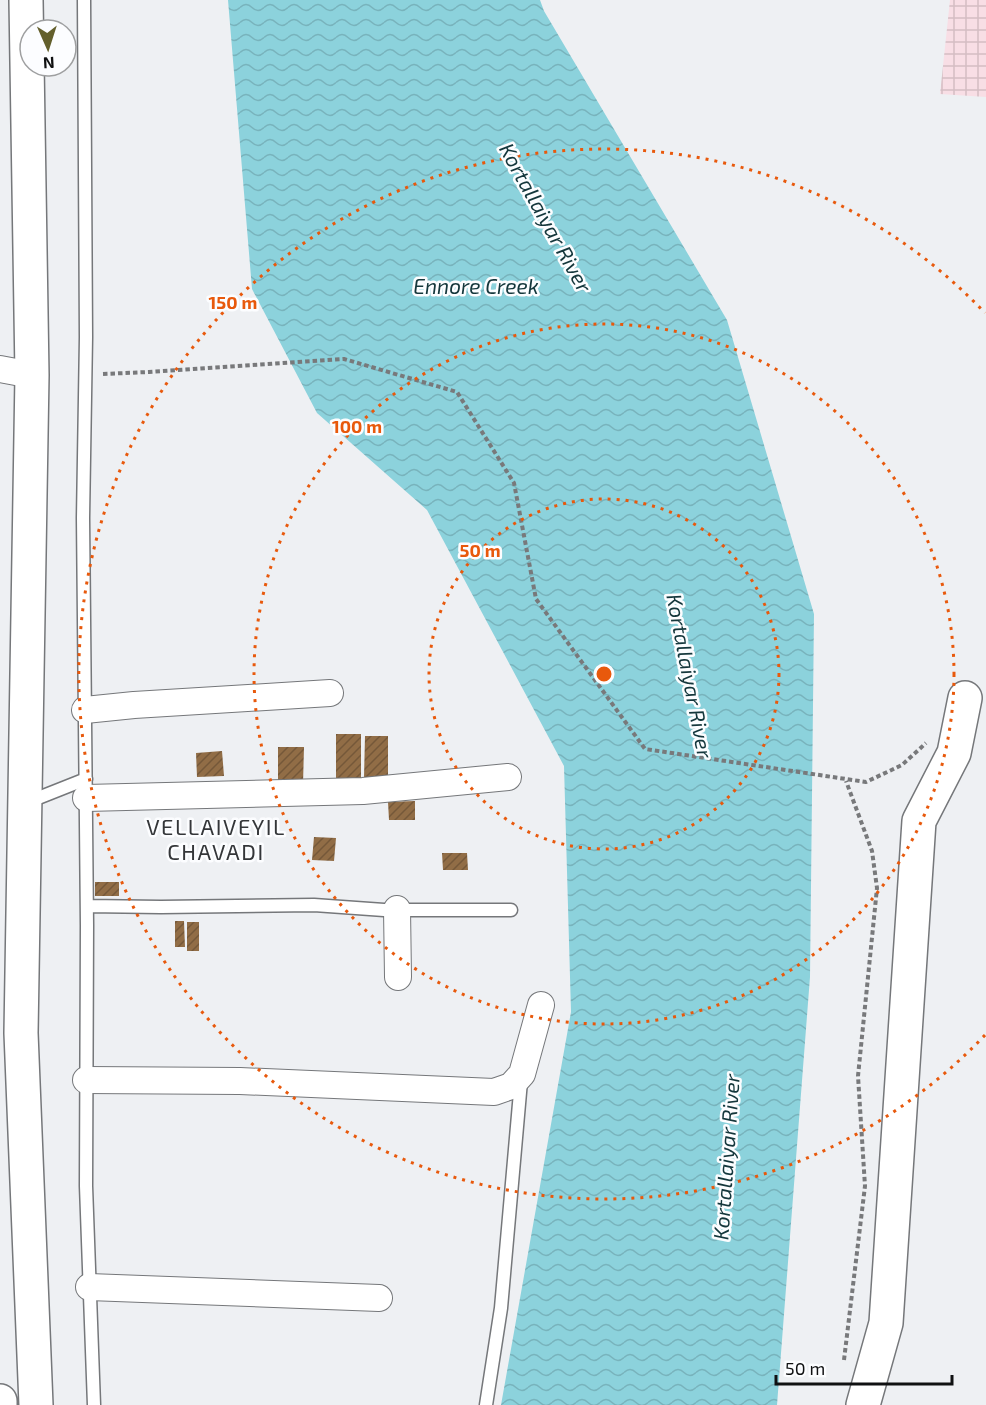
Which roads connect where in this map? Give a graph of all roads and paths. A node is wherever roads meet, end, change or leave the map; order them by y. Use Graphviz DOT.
graph roads {
  1 [pos="26,0"];
  2 [pos="84,0"];
  3 [pos="0,369"];
  4 [pos="149,372"];
  5 [pos="32,375"];
  6 [pos="330,693"];
  7 [pos="975,695"];
  8 [pos="85,710"];
  9 [pos="940,730"];
  10 [pos="508,777"];
  11 [pos="846,781"];
  12 [pos="86,789"];
  13 [pos="24,805"];
  14 [pos="87,906"];
  15 [pos="398,909"];
  16 [pos="511,910"];
  17 [pos="398,977"];
  18 [pos="540,1005"];
  19 [pos="522,1074"];
  20 [pos="86,1080"];
  21 [pos="89,1287"];
  22 [pos="380,1298"];
  23 [pos="844,1364"];
  24 [pos="36,1405"];
  25 [pos="94,1405"];
  26 [pos="486,1405"];
  27 [pos="863,1405"];
  1 -- 5 [label="main road"];
  2 -- 8 [label="lane"];
  3 -- 5 [label="street"];
  4 -- 11 [label="path"];
  5 -- 13 [label="main road"];
  6 -- 8 [label="street"];
  7 -- 9 [label="main road"];
  7 -- 27 [label="main road"];
  8 -- 12 [label="lane"];
  9 -- 11 [label="path"];
  10 -- 12 [label="street"];
  11 -- 23 [label="path"];
  12 -- 13 [label="lane"];
  12 -- 14 [label="lane"];
  13 -- 24 [label="main road"];
  14 -- 15 [label="lane"];
  14 -- 20 [label="lane"];
  15 -- 16 [label="lane"];
  15 -- 17 [label="street"];
  18 -- 19 [label="street"];
  19 -- 20 [label="street"];
  19 -- 26 [label="lane"];
  20 -- 21 [label="lane"];
  21 -- 22 [label="street"];
  21 -- 25 [label="lane"];
}
